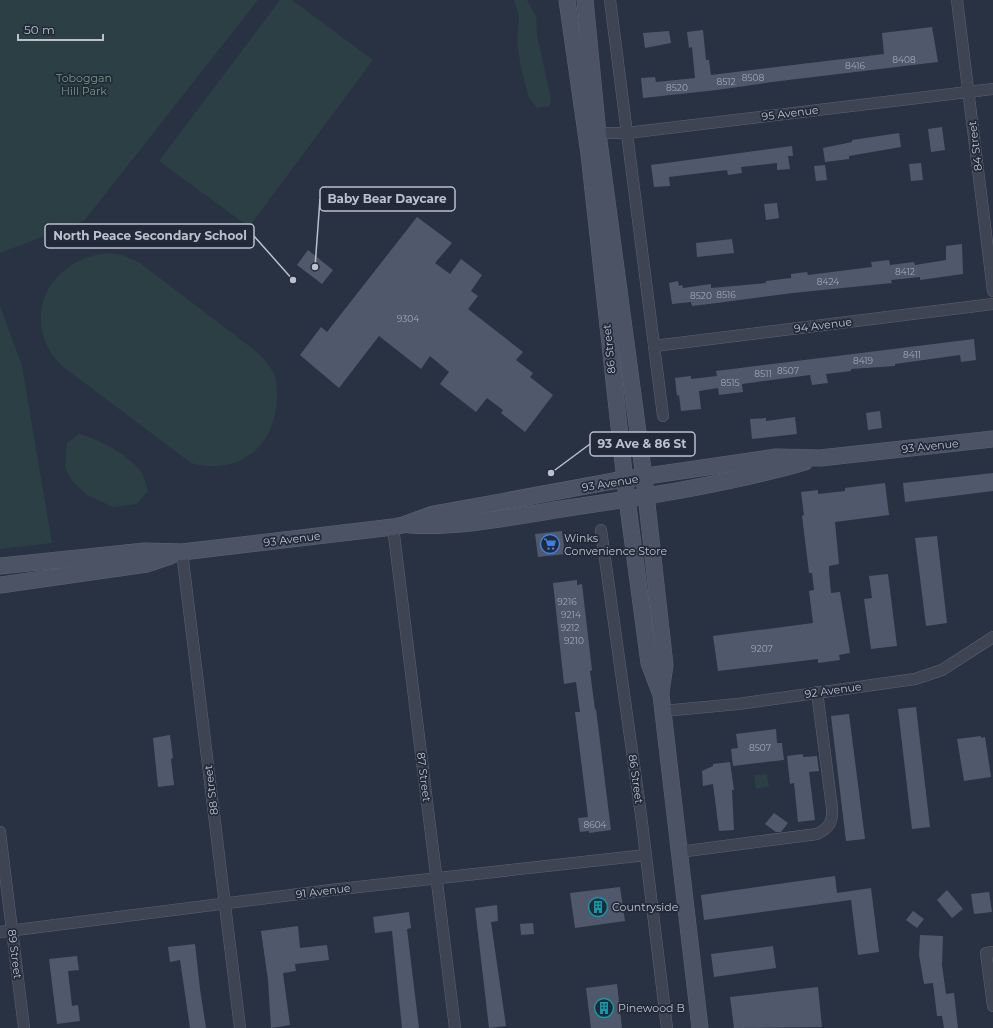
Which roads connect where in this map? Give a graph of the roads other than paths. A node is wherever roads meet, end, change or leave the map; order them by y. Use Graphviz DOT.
graph roads {
  1 [pos="567,0"];
  2 [pos="585,0"];
  3 [pos="610,0"];
  4 [pos="957,0"];
  5 [pos="993,89"];
  6 [pos="969,92"];
  7 [pos="592,133"];
  8 [pos="628,133"];
  9 [pos="993,291"];
  10 [pos="993,304"];
  11 [pos="654,346"];
  12 [pos="663,416"];
  13 [pos="993,439"];
  14 [pos="820,458"];
  15 [pos="644,477"];
  16 [pos="624,480"];
  17 [pos="646,496"];
  18 [pos="627,499"];
  19 [pos="398,526"];
  20 [pos="602,530"];
  21 [pos="182,552"];
  22 [pos="0,566"];
  23 [pos="0,585"];
  24 [pos="993,637"];
  25 [pos="817,692"];
  26 [pos="661,695"];
  27 [pos="663,711"];
  28 [pos="0,832"];
  29 [pos="679,852"];
  30 [pos="646,855"];
  31 [pos="437,878"];
  32 [pos="225,903"];
  33 [pos="12,930"];
  34 [pos="0,932"];
  35 [pos="990,952"];
  36 [pos="993,1006"];
  37 [pos="24,1028"];
  38 [pos="240,1028"];
  39 [pos="455,1028"];
  40 [pos="667,1028"];
  41 [pos="700,1028"];
  1 -- 7 [label="main road, 86 Street"];
  2 -- 7 [label="main road, 86 Street"];
  3 -- 8 [label="street"];
  4 -- 6 [label="street, 84 Street"];
  5 -- 6 [label="street, 95 Avenue"];
  6 -- 8 [label="street, 95 Avenue"];
  6 -- 9 [label="street, 84 Street"];
  7 -- 8 [label="street, 95 Avenue"];
  7 -- 15 [label="main road, 86 Street"];
  7 -- 16 [label="main road, 86 Street"];
  8 -- 11 [label="street"];
  10 -- 11 [label="street, 94 Avenue"];
  11 -- 12 [label="street"];
  13 -- 14 [label="main road, 93 Avenue"];
  14 -- 15 [label="main road, 93 Avenue"];
  14 -- 17 [label="main road, 93 Avenue"];
  15 -- 16 [label="main road, 93 Avenue"];
  15 -- 17 [label="main road, 86 Street"];
  16 -- 18 [label="main road, 86 Street"];
  16 -- 19 [label="main road, 93 Avenue"];
  17 -- 18 [label="main road, 93 Avenue"];
  17 -- 26 [label="main road, 86 Street"];
  18 -- 19 [label="main road, 93 Avenue"];
  18 -- 26 [label="main road, 86 Street"];
  19 -- 21 [label="main road, 93 Avenue"];
  19 -- 31 [label="street, 87 Street"];
  20 -- 30 [label="street, 86 Street"];
  21 -- 22 [label="main road, 93 Avenue"];
  21 -- 23 [label="main road, 93 Avenue"];
  21 -- 32 [label="street, 88 Street"];
  24 -- 25 [label="street, 92 Avenue"];
  25 -- 27 [label="street, 92 Avenue"];
  25 -- 29 [label="street"];
  26 -- 27 [label="main road, 86 Street"];
  27 -- 29 [label="main road, 86 Street"];
  28 -- 33 [label="street, 89 Street"];
  29 -- 41 [label="main road, 86 Street"];
  30 -- 31 [label="street, 91 Avenue"];
  30 -- 40 [label="street, 86 Street"];
  31 -- 32 [label="street, 91 Avenue"];
  31 -- 39 [label="street, 87 Street"];
  32 -- 33 [label="street, 91 Avenue"];
  32 -- 38 [label="street, 88 Street"];
  33 -- 34 [label="street, 91 Avenue"];
  33 -- 37 [label="street, 89 Street"];
  35 -- 36 [label="street"];
}
